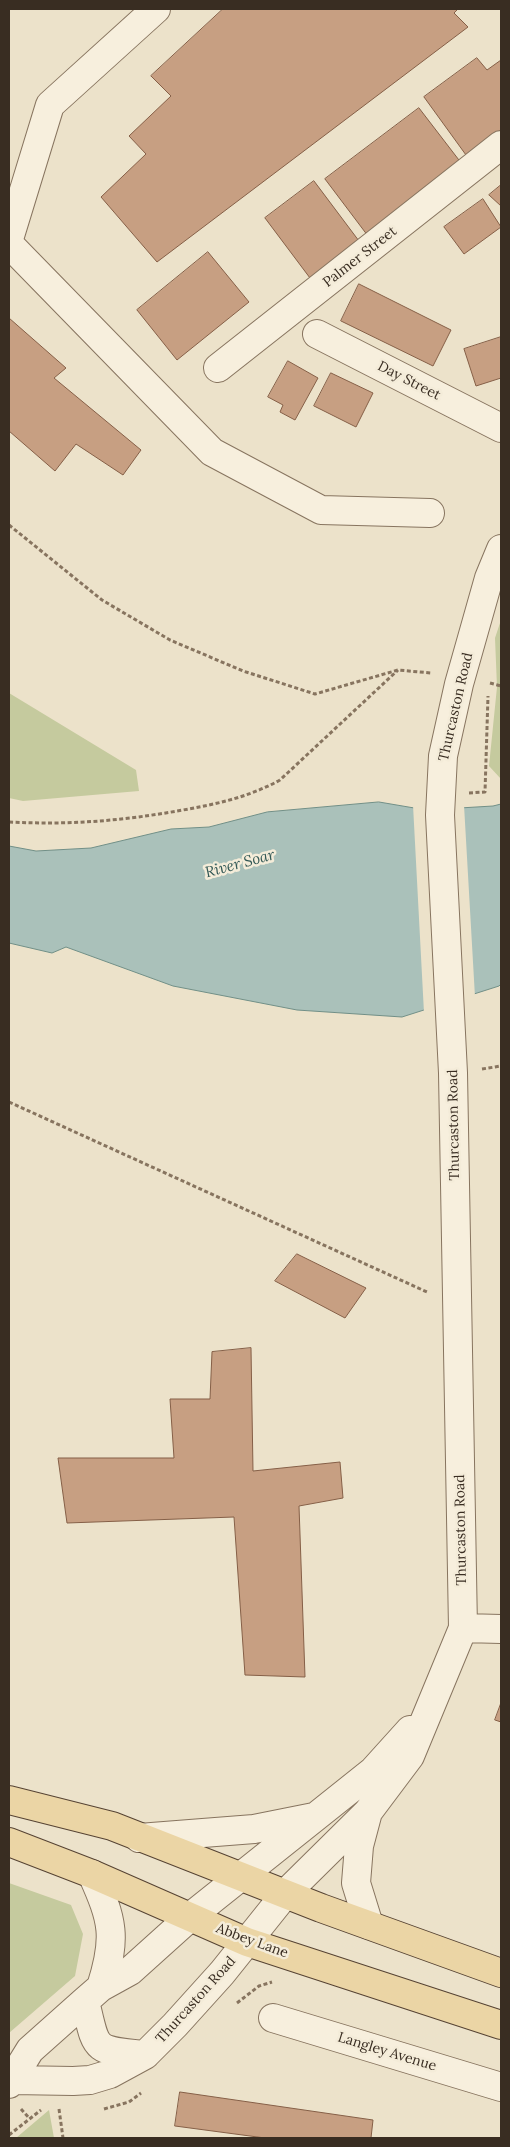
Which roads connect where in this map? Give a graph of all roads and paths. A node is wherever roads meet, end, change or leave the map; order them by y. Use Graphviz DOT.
graph roads {
  1 [pos="156,9"];
  2 [pos="501,145"];
  3 [pos="9,239"];
  4 [pos="9,244"];
  5 [pos="317,334"];
  6 [pos="218,368"];
  7 [pos="501,428"];
  8 [pos="430,513"];
  9 [pos="9,525"];
  10 [pos="501,549"];
  11 [pos="398,670"];
  12 [pos="489,683"];
  13 [pos="460,684"];
  14 [pos="465,794"];
  15 [pos="9,822"];
  16 [pos="9,1102"];
  17 [pos="457,1306"];
  18 [pos="462,1628"];
  19 [pos="501,1629"];
  20 [pos="433,1705"];
  21 [pos="9,1800"];
  22 [pos="368,1812"];
  23 [pos="318,1816"];
  24 [pos="139,1838"];
  25 [pos="9,1842"];
  26 [pos="92,1874"];
  27 [pos="241,1876"];
  28 [pos="286,1893"];
  29 [pos="190,1917"];
  30 [pos="369,1925"];
  31 [pos="247,1942"];
  32 [pos="501,1973"];
  33 [pos="93,1994"];
  34 [pos="273,2018"];
  35 [pos="501,2026"];
  36 [pos="145,2055"];
  37 [pos="11,2082"];
  38 [pos="501,2087"];
  39 [pos="58,2106"];
  40 [pos="29,2118"];
  41 [pos="9,2135"];
  42 [pos="63,2138"];
  1 -- 3 [label="street"];
  2 -- 6 [label="street, Palmer Street"];
  4 -- 8 [label="street"];
  5 -- 7 [label="street, Day Street"];
  9 -- 11 [label="path"];
  10 -- 13 [label="street, Thurcaston Road"];
  11 -- 13 [label="path"];
  11 -- 15 [label="path"];
  12 -- 14 [label="path"];
  13 -- 17 [label="street, Thurcaston Road"];
  16 -- 17 [label="path"];
  17 -- 18 [label="street, Thurcaston Road"];
  18 -- 19 [label="street"];
  18 -- 20 [label="street, Thurcaston Road"];
  20 -- 22 [label="street, Thurcaston Road"];
  20 -- 23 [label="street, Thurcaston Road"];
  21 -- 24 [label="main road"];
  22 -- 28 [label="street, Thurcaston Road"];
  22 -- 30 [label="street, Thurcaston Road"];
  23 -- 24 [label="street, Thurcaston Road"];
  23 -- 27 [label="street, Thurcaston Road"];
  24 -- 27 [label="main road"];
  25 -- 26 [label="main road, Abbey Lane"];
  26 -- 29 [label="main road, Abbey Lane"];
  26 -- 33 [label="street, Thurcaston Road"];
  27 -- 28 [label="main road"];
  27 -- 29 [label="street, Thurcaston Road"];
  28 -- 30 [label="main road"];
  28 -- 31 [label="street, Thurcaston Road"];
  29 -- 31 [label="main road, Abbey Lane"];
  29 -- 33 [label="street, Thurcaston Road"];
  30 -- 32 [label="main road"];
  31 -- 35 [label="main road, Abbey Lane"];
  31 -- 36 [label="street, Thurcaston Road"];
  33 -- 36 [label="street, Thurcaston Road"];
  33 -- 37 [label="street, Thurcaston Road"];
  34 -- 38 [label="street, Langley Avenue"];
  36 -- 37 [label="street, Thurcaston Road"];
  39 -- 42 [label="path"];
  40 -- 41 [label="path"];
}
